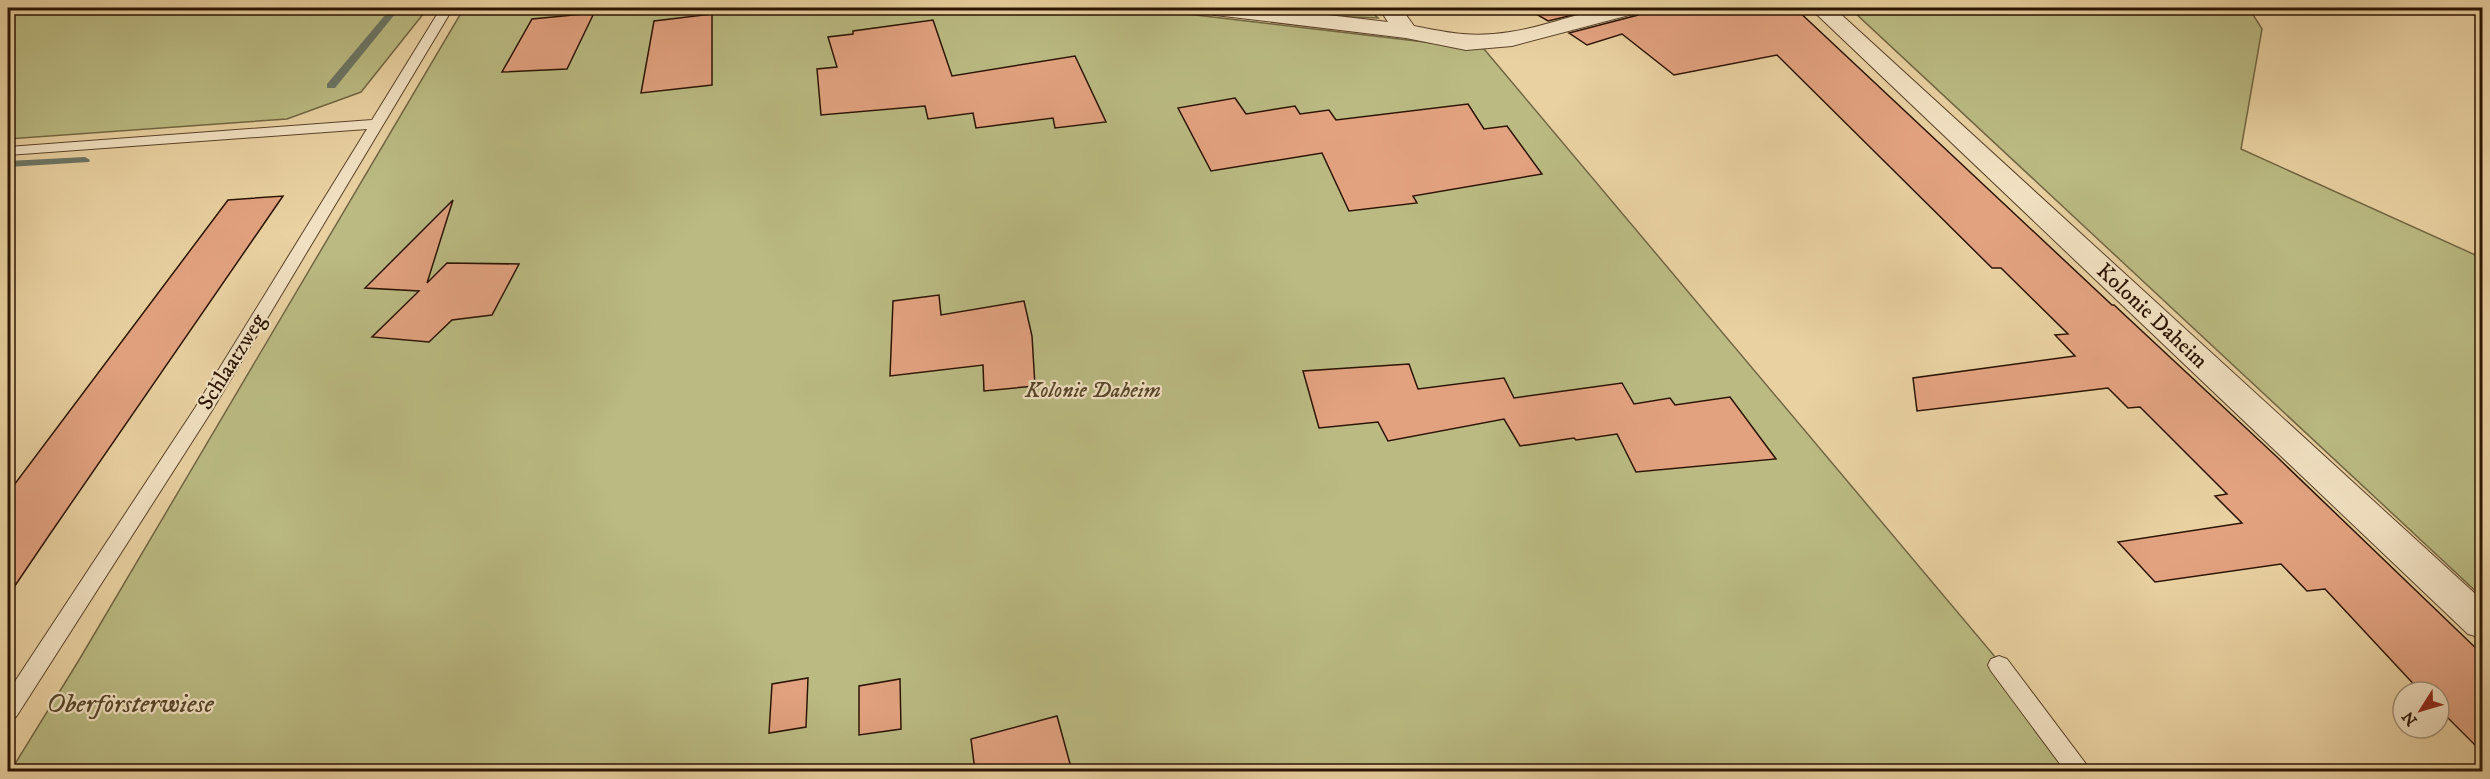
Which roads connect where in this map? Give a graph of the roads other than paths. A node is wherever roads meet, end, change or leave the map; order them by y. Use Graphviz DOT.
graph roads {
  1 [pos="447,8"];
  2 [pos="1215,8"];
  3 [pos="1390,8"];
  4 [pos="1629,8"];
  5 [pos="1821,8"];
  6 [pos="2468,8"];
  7 [pos="2482,15"];
  8 [pos="1406,31"];
  9 [pos="377,124"];
  10 [pos="8,151"];
  11 [pos="2482,623"];
  12 [pos="1999,665"];
  13 [pos="8,710"];
  14 [pos="2080,771"];
  1 -- 9 [label="lane, Schlaatzweg"];
  2 -- 8 [label="street"];
  3 -- 8 [label="street"];
  4 -- 8 [label="street"];
  5 -- 11 [label="street, Kolonie Daheim"];
  6 -- 7 [label="lane"];
  9 -- 10 [label="lane"];
  9 -- 13 [label="lane, Schlaatzweg"];
  12 -- 14 [label="lane"];
}
